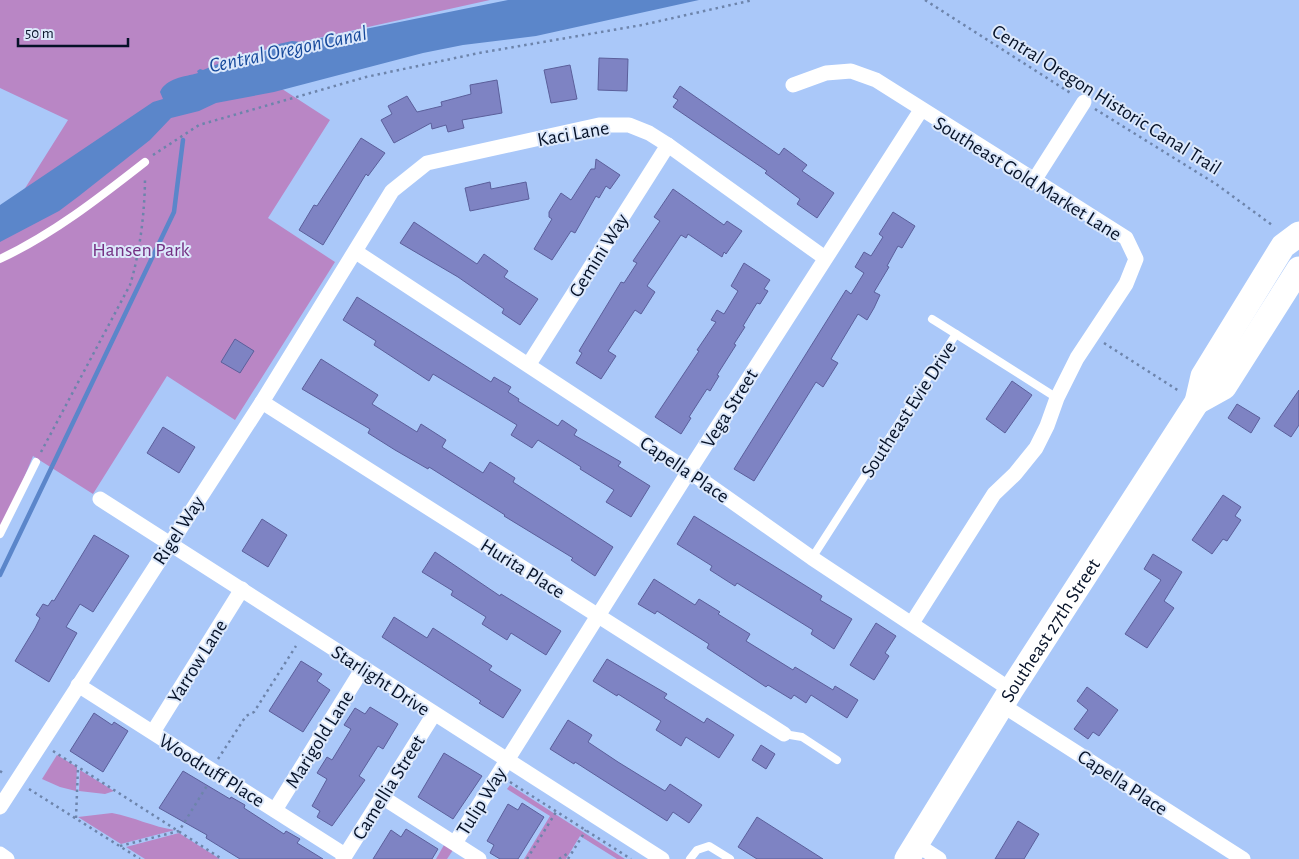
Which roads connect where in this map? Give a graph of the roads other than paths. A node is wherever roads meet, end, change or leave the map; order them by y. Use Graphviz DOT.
graph roads {
  1 [pos="793,85"];
  2 [pos="1084,102"];
  3 [pos="921,110"];
  4 [pos="668,145"];
  5 [pos="145,162"];
  6 [pos="1035,179"];
  7 [pos="1299,234"];
  8 [pos="356,252"];
  9 [pos="0,258"];
  10 [pos="825,258"];
  11 [pos="1299,269"];
  12 [pos="932,319"];
  13 [pos="956,334"];
  14 [pos="529,364"];
  15 [pos="1057,398"];
  16 [pos="262,402"];
  17 [pos="1197,402"];
  18 [pos="36,462"];
  19 [pos="689,471"];
  20 [pos="100,499"];
  21 [pos="0,534"];
  22 [pos="170,542"];
  23 [pos="812,558"];
  24 [pos="242,589"];
  25 [pos="600,616"];
  26 [pos="912,623"];
  27 [pos="363,668"];
  28 [pos="78,685"];
  29 [pos="1007,698"];
  30 [pos="434,714"];
  31 [pos="153,732"];
  32 [pos="784,734"];
  33 [pos="507,758"];
  34 [pos="837,760"];
  35 [pos="382,797"];
  36 [pos="0,807"];
  37 [pos="275,810"];
  38 [pos="455,844"];
  39 [pos="911,852"];
  40 [pos="0,854"];
  41 [pos="344,857"];
  42 [pos="656,857"];
  43 [pos="7,859"];
  44 [pos="479,859"];
  45 [pos="690,859"];
  46 [pos="730,859"];
  47 [pos="939,859"];
  48 [pos="1243,859"];
  1 -- 3 [label="street, Southeast Gold Market Lane"];
  2 -- 6 [label="street"];
  3 -- 6 [label="street, Southeast Gold Market Lane"];
  3 -- 10 [label="street, Vega Street"];
  4 -- 8 [label="street, Kaci Lane"];
  4 -- 10 [label="street, Kaci Lane"];
  4 -- 14 [label="street, Gemini Way"];
  5 -- 9 [label="lane"];
  6 -- 15 [label="street, Southeast Gold Market Lane"];
  7 -- 17 [label="main road, Southeast 27th Street"];
  8 -- 14 [label="street, Capella Place"];
  8 -- 16 [label="street, Rigel Way"];
  10 -- 19 [label="street, Vega Street"];
  11 -- 17 [label="main road, Southeast 27th Street"];
  12 -- 13 [label="lane"];
  13 -- 15 [label="lane, Southeast Evie Drive"];
  13 -- 23 [label="lane, Southeast Evie Drive"];
  14 -- 19 [label="street, Capella Place"];
  15 -- 26 [label="street, Southeast Gold Market Lane"];
  16 -- 22 [label="street, Rigel Way"];
  16 -- 25 [label="street, Hurita Place"];
  17 -- 29 [label="main road, Southeast 27th Street"];
  18 -- 21 [label="lane"];
  19 -- 23 [label="street, Capella Place"];
  19 -- 25 [label="street, Vega Street"];
  20 -- 22 [label="street, Starlight Drive"];
  22 -- 24 [label="street, Starlight Drive"];
  22 -- 28 [label="street, Rigel Way"];
  23 -- 26 [label="street, Capella Place"];
  24 -- 27 [label="street, Starlight Drive"];
  24 -- 31 [label="street, Yarrow Lane"];
  25 -- 32 [label="street, Hurita Place"];
  25 -- 33 [label="street, Vega Street"];
  26 -- 29 [label="street, Capella Place"];
  27 -- 30 [label="street, Starlight Drive"];
  27 -- 37 [label="street, Marigold Lane"];
  28 -- 31 [label="street, Woodruff Place"];
  28 -- 36 [label="street, Rigel Way"];
  29 -- 39 [label="main road, Southeast 27th Street"];
  29 -- 48 [label="street, Capella Place"];
  30 -- 33 [label="street, Starlight Drive"];
  30 -- 35 [label="street, Camellia Street"];
  31 -- 37 [label="street, Woodruff Place"];
  32 -- 34 [label="lane"];
  33 -- 38 [label="street, Tulip Way"];
  33 -- 42 [label="street, Starlight Drive"];
  35 -- 38 [label="street"];
  35 -- 41 [label="street, Camellia Street"];
  37 -- 41 [label="street, Woodruff Place"];
  38 -- 44 [label="street"];
  39 -- 47 [label="street"];
  40 -- 43 [label="street"];
  45 -- 46 [label="lane"];
}
